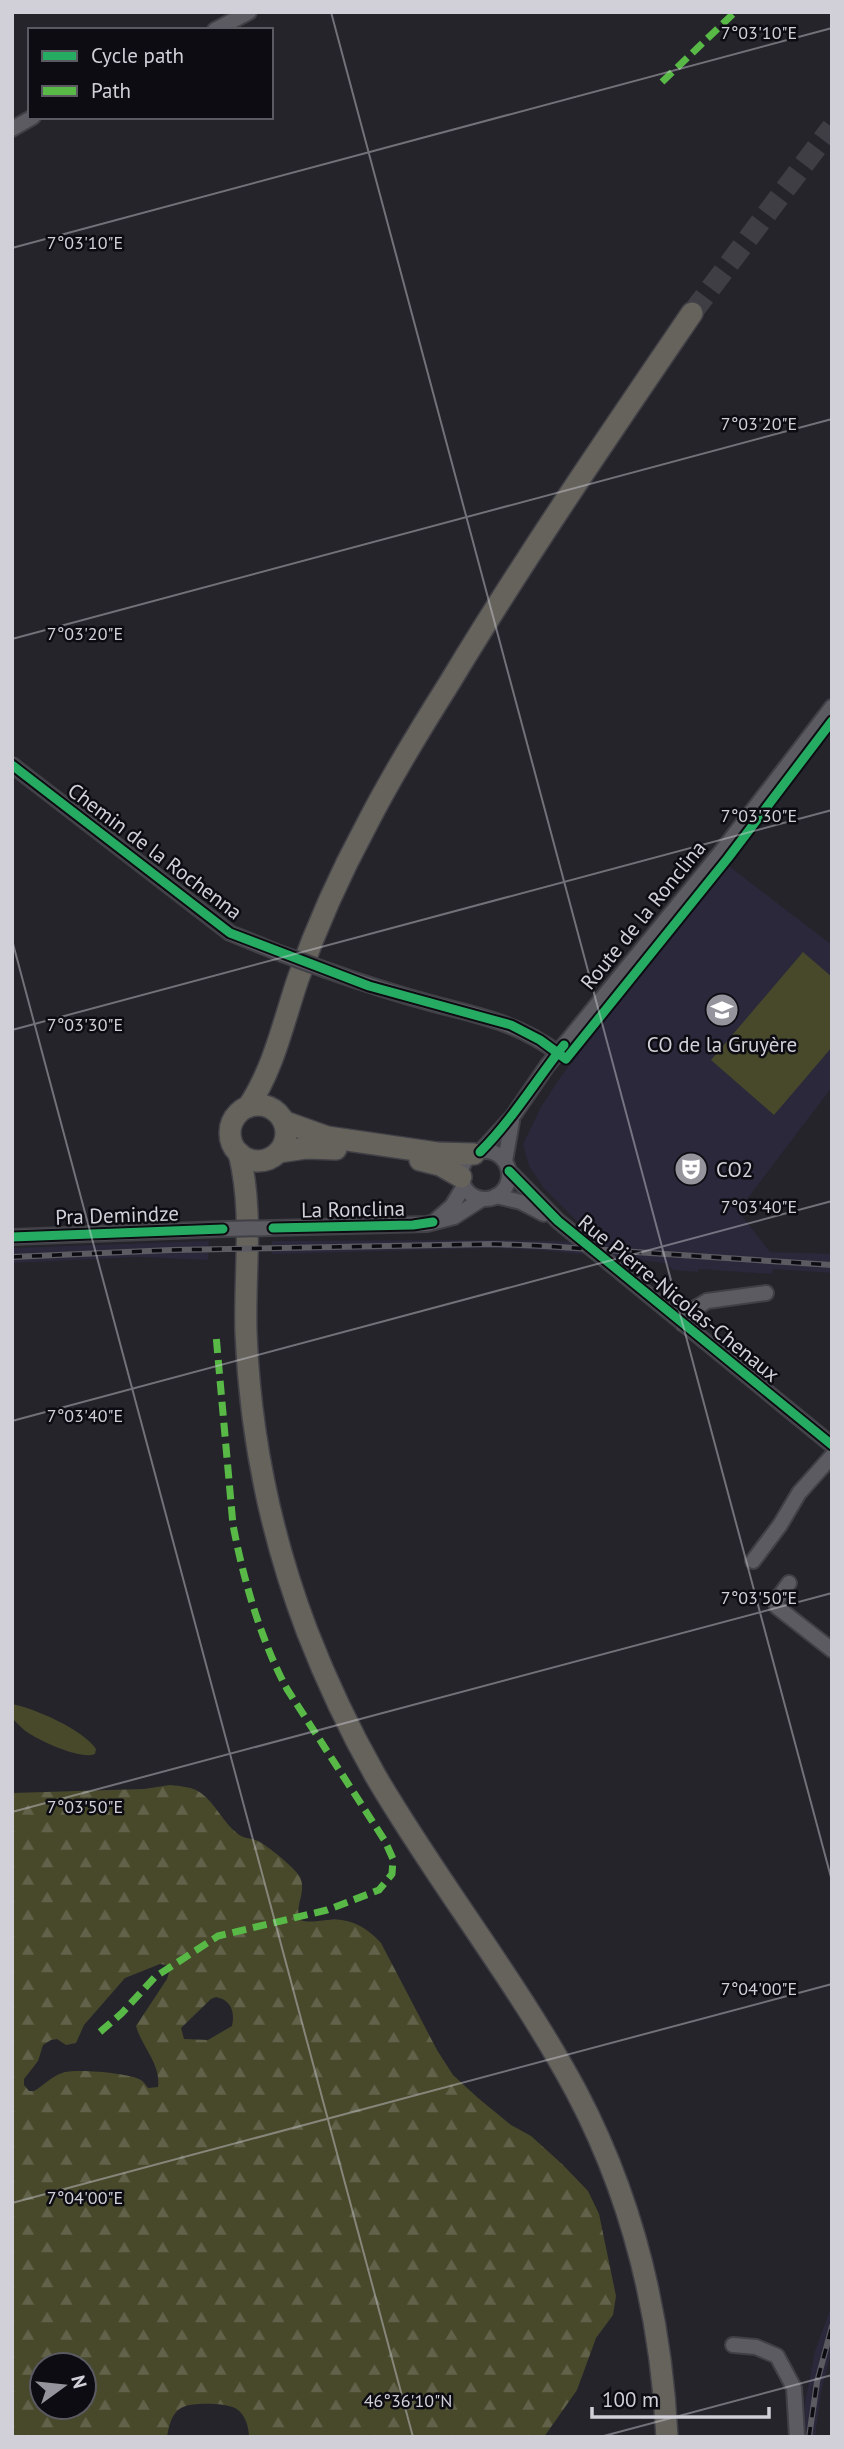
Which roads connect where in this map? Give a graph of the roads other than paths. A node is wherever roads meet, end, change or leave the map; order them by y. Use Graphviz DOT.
graph roads {
  1 [pos="249,12"];
  2 [pos="219,28"];
  3 [pos="30,119"];
  4 [pos="12,129"];
  5 [pos="692,313"];
  6 [pos="832,708"];
  7 [pos="12,765"];
  8 [pos="276,1049"];
  9 [pos="558,1053"];
  10 [pos="248,1107"];
  11 [pos="513,1116"];
  12 [pos="281,1117"];
  13 [pos="239,1153"];
  14 [pos="477,1153"];
  15 [pos="274,1156"];
  16 [pos="507,1166"];
  17 [pos="463,1182"];
  18 [pos="489,1198"];
  19 [pos="249,1214"];
  20 [pos="558,1220"];
  21 [pos="433,1222"];
  22 [pos="223,1229"];
  23 [pos="12,1237"];
  24 [pos="766,1293"];
  25 [pos="683,1325"];
  26 [pos="830,1438"];
  27 [pos="832,1456"];
  28 [pos="753,1561"];
  29 [pos="789,1583"];
  30 [pos="832,1650"];
  31 [pos="733,2345"];
  32 [pos="667,2437"];
  33 [pos="797,2437"];
  1 -- 2 [label="street"];
  3 -- 4 [label="street"];
  5 -- 8 [label="highway"];
  6 -- 9 [label="street, Route de la Ronclina"];
  7 -- 9 [label="street, Chemin de la Rochenna, bridge"];
  8 -- 10 [label="highway"];
  8 -- 12 [label="highway"];
  9 -- 11 [label="street, Route de la Ronclina"];
  10 -- 12 [label="highway"];
  10 -- 13 [label="highway"];
  11 -- 14 [label="street, Route de la Ronclina"];
  11 -- 16 [label="street"];
  12 -- 14 [label="highway"];
  12 -- 15 [label="highway"];
  13 -- 15 [label="highway"];
  13 -- 19 [label="highway"];
  14 -- 16 [label="street"];
  14 -- 17 [label="street"];
  15 -- 17 [label="highway"];
  15 -- 19 [label="highway"];
  16 -- 18 [label="street"];
  16 -- 20 [label="street, Rue Pierre-Nicolas-Chenaux"];
  17 -- 18 [label="street"];
  17 -- 21 [label="street, La Ronclina"];
  18 -- 20 [label="street, Rue Pierre-Nicolas-Chenaux"];
  18 -- 21 [label="street, La Ronclina"];
  19 -- 32 [label="highway"];
  20 -- 25 [label="street, Rue Pierre-Nicolas-Chenaux"];
  21 -- 22 [label="street, La Ronclina, bridge"];
  22 -- 23 [label="street, Pra Demindze"];
  24 -- 25 [label="street"];
  25 -- 26 [label="street, Rue Pierre-Nicolas-Chenaux"];
  27 -- 28 [label="street"];
  29 -- 30 [label="street"];
  31 -- 33 [label="street"];
}
